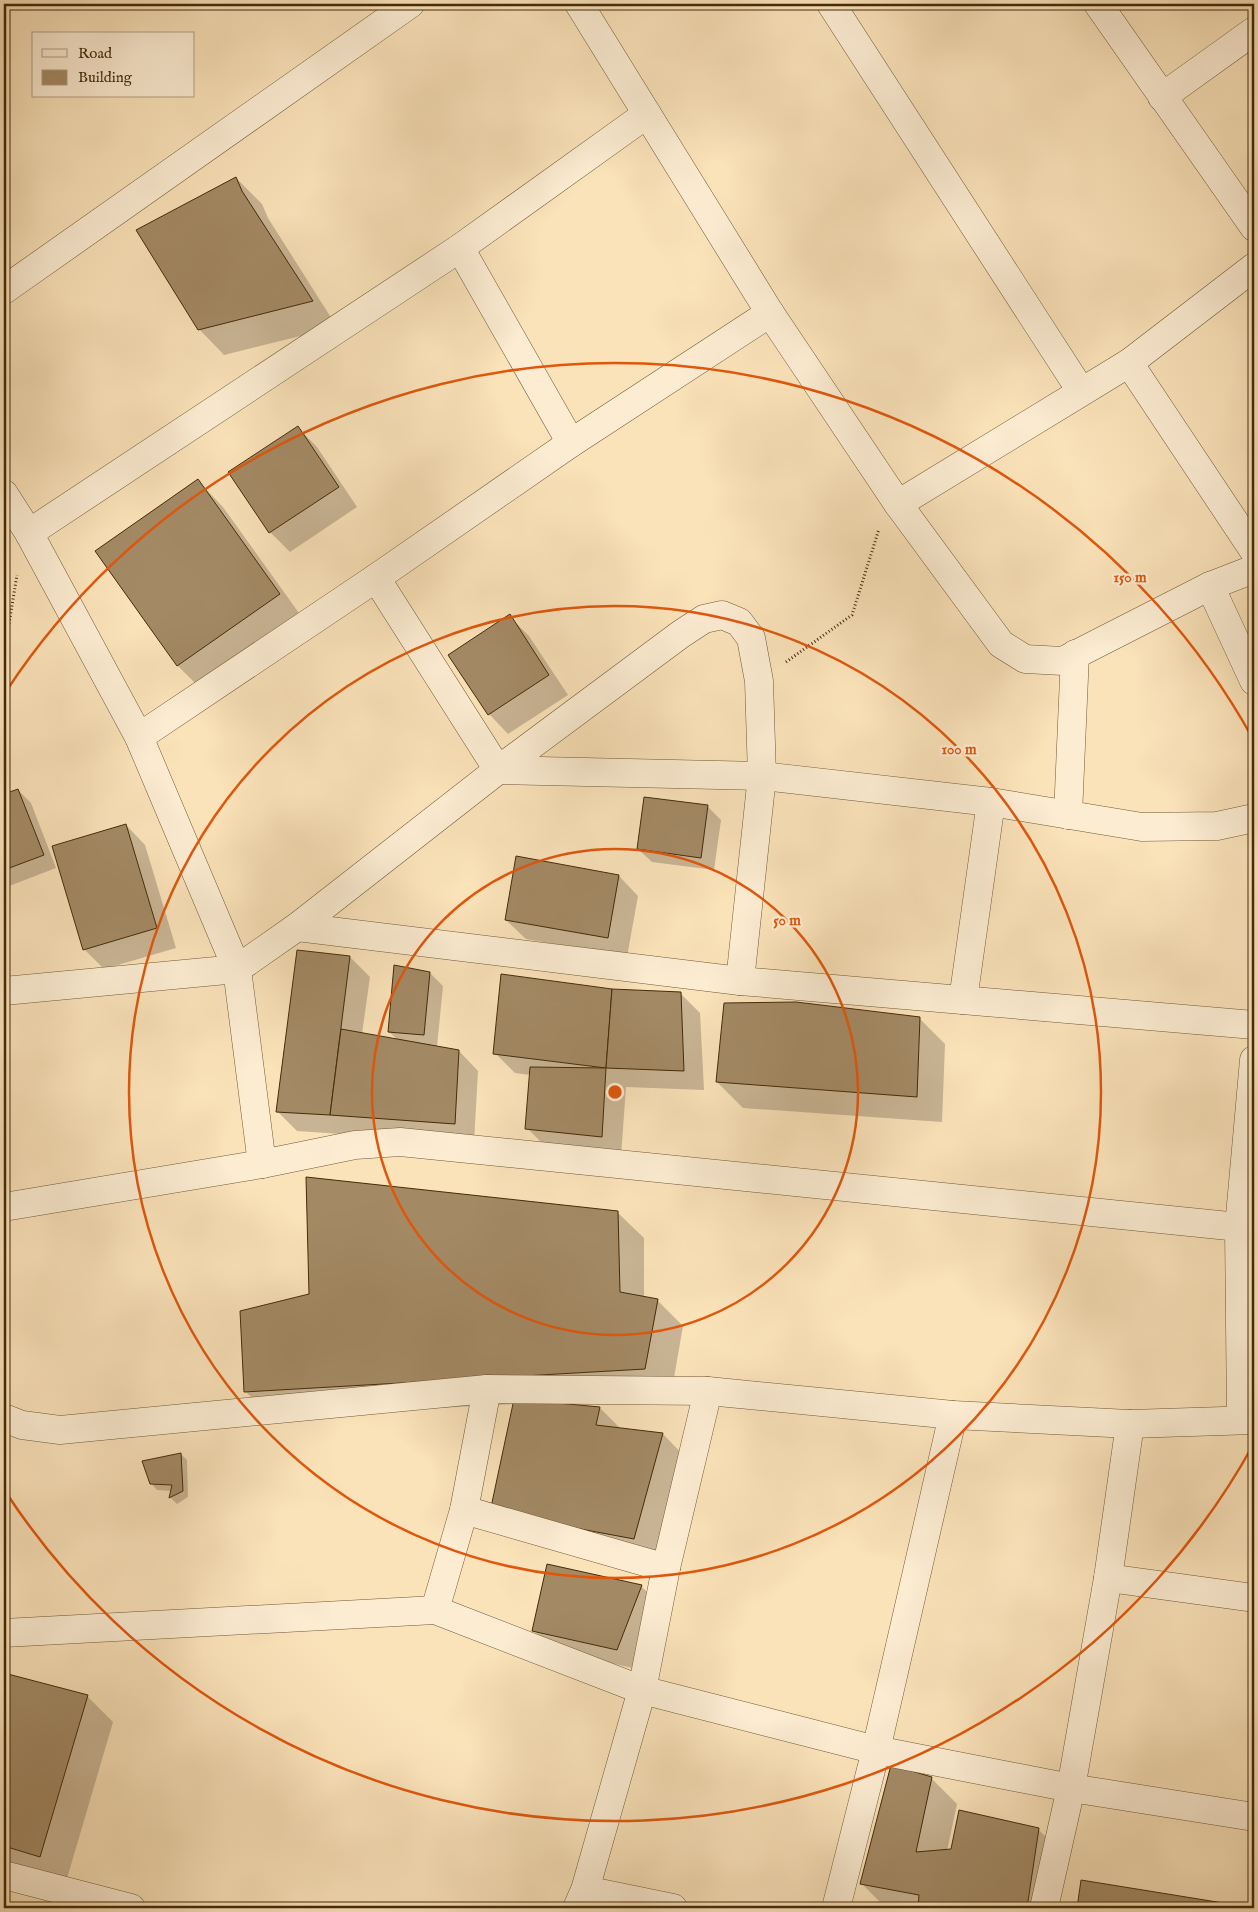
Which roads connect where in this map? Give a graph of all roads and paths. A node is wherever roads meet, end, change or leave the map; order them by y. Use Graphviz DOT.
graph roads {
  1 [pos="410,4"];
  2 [pos="579,4"];
  3 [pos="831,4"];
  4 [pos="1098,4"];
  5 [pos="1254,31"];
  6 [pos="1162,97"];
  7 [pos="647,114"];
  8 [pos="1254,227"];
  9 [pos="460,248"];
  10 [pos="1254,267"];
  11 [pos="4,290"];
  12 [pos="770,314"];
  13 [pos="1128,362"];
  14 [pos="1081,391"];
  15 [pos="571,443"];
  16 [pos="4,494"];
  17 [pos="894,498"];
  18 [pos="29,533"];
  19 [pos="1254,552"];
  20 [pos="1254,569"];
  21 [pos="18,571"];
  22 [pos="376,578"];
  23 [pos="1210,586"];
  24 [pos="4,640"];
  25 [pos="1075,654"];
  26 [pos="758,681"];
  27 [pos="1254,681"];
  28 [pos="139,737"];
  29 [pos="498,770"];
  30 [pos="762,776"];
  31 [pos="991,802"];
  32 [pos="1068,815"];
  33 [pos="1254,818"];
  34 [pos="297,926"];
  35 [pos="237,969"];
  36 [pos="740,981"];
  37 [pos="4,991"];
  38 [pos="962,1000"];
  39 [pos="1254,1025"];
  40 [pos="1254,1060"];
  41 [pos="262,1164"];
  42 [pos="4,1207"];
  43 [pos="1247,1227"];
  44 [pos="487,1389"];
  45 [pos="708,1391"];
  46 [pos="953,1415"];
  47 [pos="4,1418"];
  48 [pos="1248,1420"];
  49 [pos="1130,1424"];
  50 [pos="464,1510"];
  51 [pos="666,1568"];
  52 [pos="1108,1578"];
  53 [pos="1254,1598"];
  54 [pos="435,1610"];
  55 [pos="4,1633"];
  56 [pos="642,1690"];
  57 [pos="876,1750"];
  58 [pos="1071,1788"];
  59 [pos="1254,1817"];
  60 [pos="5,1882"];
  61 [pos="581,1899"];
  62 [pos="632,1904"];
  63 [pos="130,1908"];
  64 [pos="673,1908"];
  65 [pos="836,1908"];
  66 [pos="1044,1908"];
  1 -- 11 [label="street"];
  2 -- 7 [label="street"];
  3 -- 14 [label="street"];
  4 -- 6 [label="street"];
  5 -- 6 [label="street"];
  6 -- 8 [label="street"];
  7 -- 9 [label="street"];
  7 -- 12 [label="street"];
  9 -- 15 [label="street"];
  9 -- 18 [label="street"];
  10 -- 13 [label="street"];
  12 -- 15 [label="street"];
  12 -- 17 [label="street"];
  13 -- 14 [label="street"];
  13 -- 19 [label="street"];
  14 -- 17 [label="street"];
  15 -- 22 [label="street"];
  16 -- 18 [label="street"];
  17 -- 25 [label="street"];
  17 -- 26 [label="path"];
  18 -- 28 [label="street"];
  20 -- 23 [label="street"];
  21 -- 24 [label="path"];
  22 -- 28 [label="street"];
  22 -- 29 [label="street"];
  23 -- 25 [label="street"];
  23 -- 27 [label="street"];
  25 -- 32 [label="street"];
  26 -- 29 [label="street"];
  26 -- 30 [label="street"];
  28 -- 35 [label="street"];
  29 -- 30 [label="street"];
  29 -- 34 [label="street"];
  30 -- 31 [label="street"];
  30 -- 36 [label="street"];
  31 -- 32 [label="street"];
  31 -- 38 [label="street"];
  32 -- 33 [label="street"];
  34 -- 35 [label="street"];
  34 -- 36 [label="street"];
  35 -- 37 [label="street"];
  35 -- 41 [label="street"];
  36 -- 38 [label="street"];
  38 -- 39 [label="street"];
  40 -- 43 [label="street"];
  41 -- 42 [label="street"];
  41 -- 43 [label="street"];
  43 -- 48 [label="street"];
  44 -- 45 [label="street"];
  44 -- 47 [label="street"];
  44 -- 50 [label="street"];
  45 -- 46 [label="street"];
  45 -- 51 [label="street"];
  46 -- 49 [label="street"];
  46 -- 57 [label="street"];
  48 -- 49 [label="street"];
  49 -- 52 [label="street"];
  50 -- 51 [label="street"];
  50 -- 54 [label="street"];
  51 -- 56 [label="street"];
  52 -- 53 [label="street"];
  52 -- 58 [label="street"];
  54 -- 55 [label="street"];
  54 -- 56 [label="street"];
  56 -- 57 [label="street"];
  56 -- 61 [label="street"];
  57 -- 58 [label="street"];
  57 -- 65 [label="street"];
  58 -- 59 [label="street"];
  58 -- 66 [label="street"];
  60 -- 63 [label="street"];
  61 -- 62 [label="street"];
  62 -- 64 [label="street"];
}
